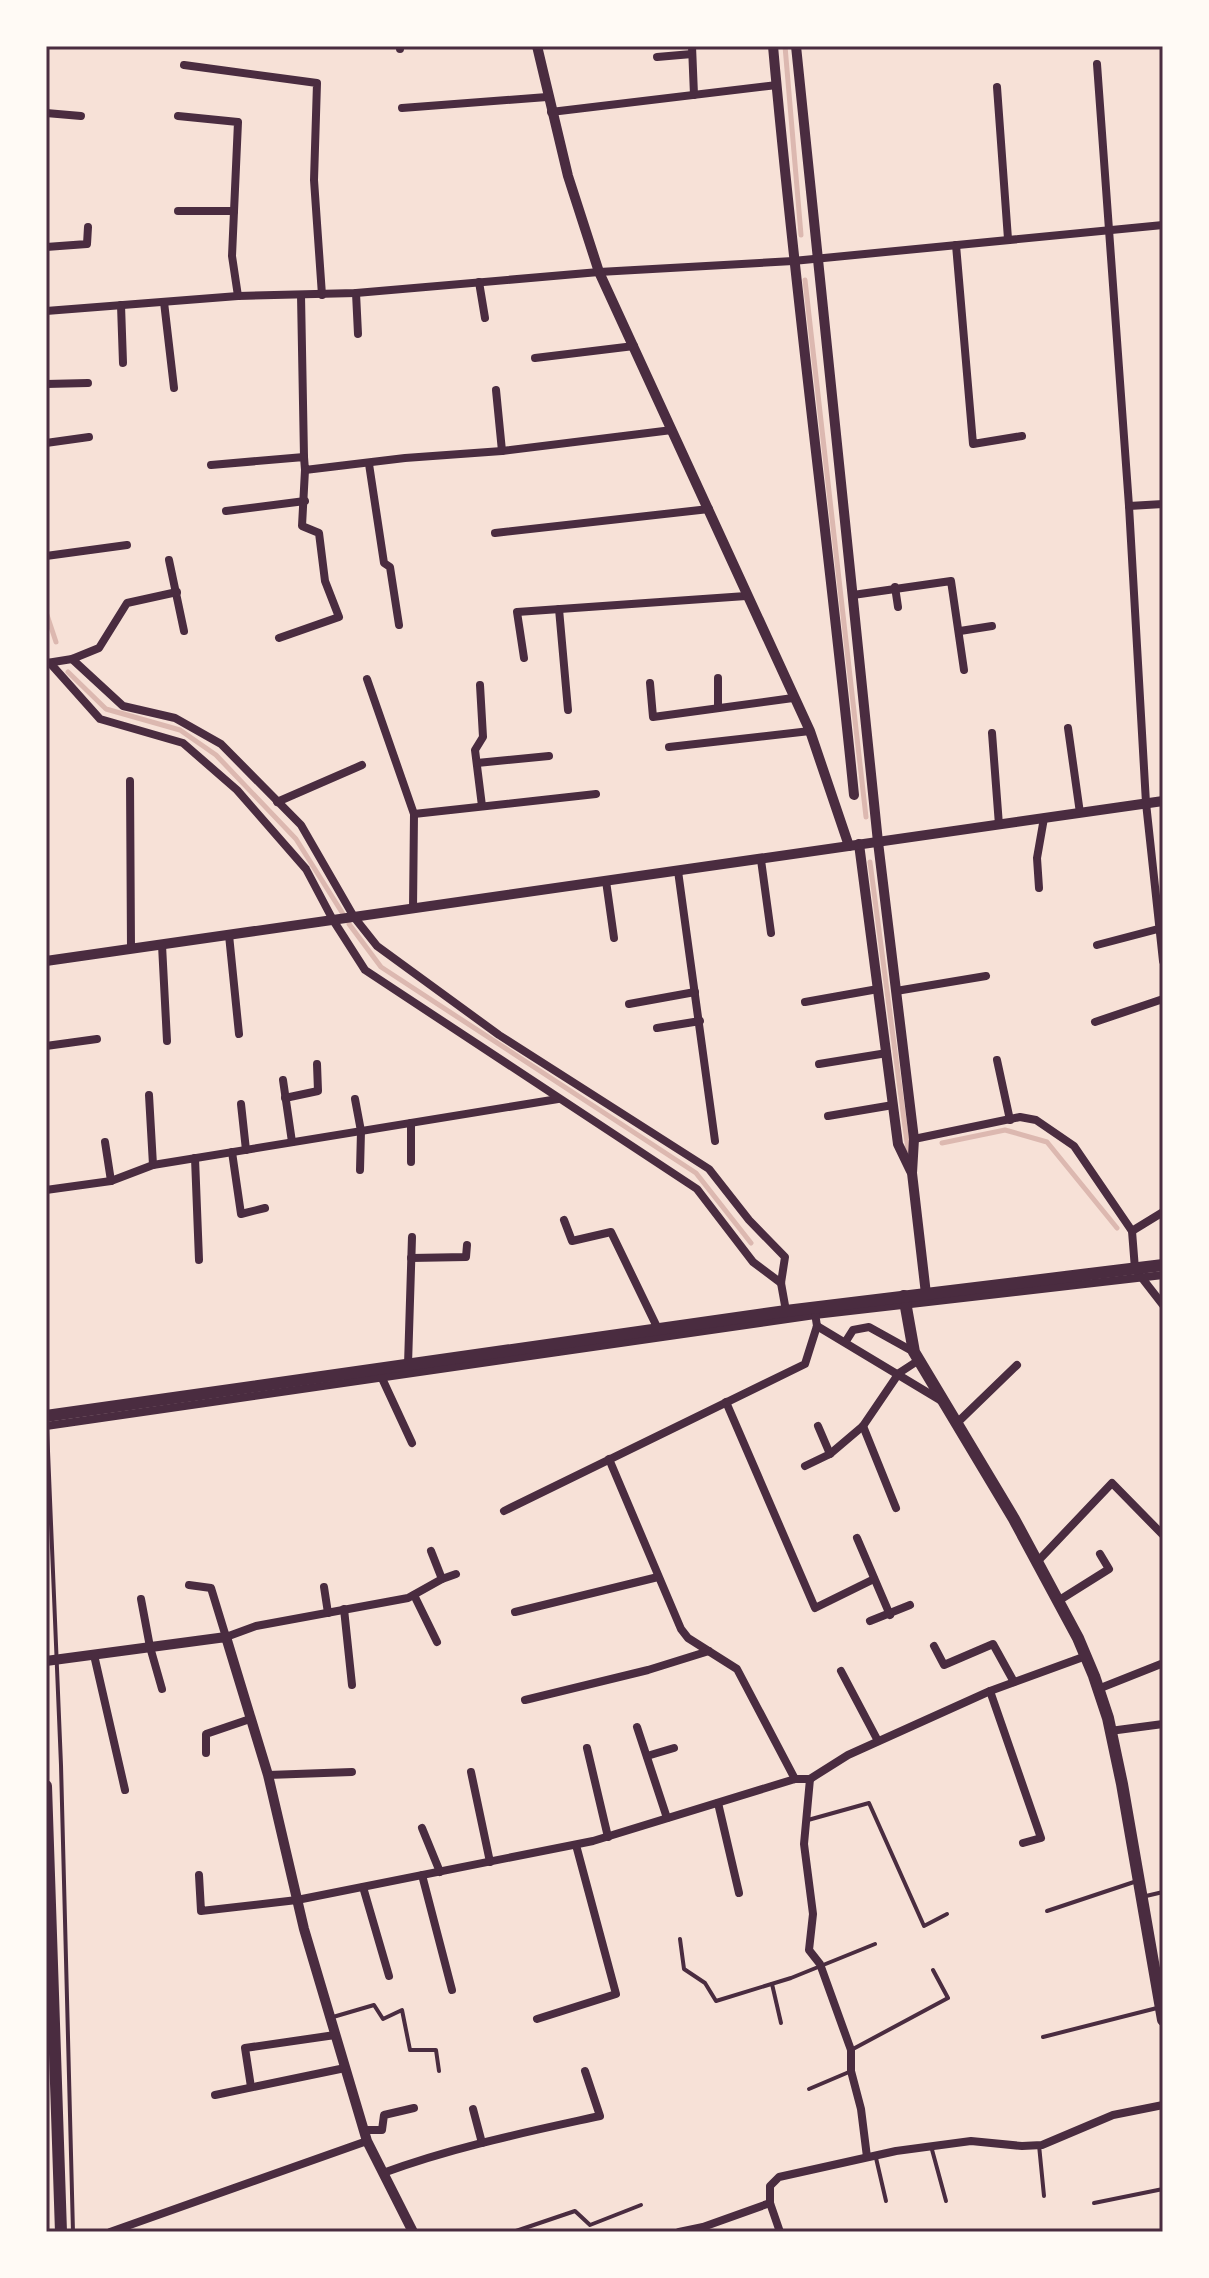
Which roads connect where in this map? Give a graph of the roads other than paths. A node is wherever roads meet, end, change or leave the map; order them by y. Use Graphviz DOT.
graph roads {
  1 [pos="537,46"];
  2 [pos="773,46"];
  3 [pos="796,46"];
  4 [pos="692,50"];
  5 [pos="657,57"];
  6 [pos="1097,64"];
  7 [pos="184,65"];
  8 [pos="777,85"];
  9 [pos="997,87"];
  10 [pos="694,95"];
  11 [pos="547,97"];
  12 [pos="402,108"];
  13 [pos="551,112"];
  14 [pos="46,113"];
  15 [pos="81,116"];
  16 [pos="178,116"];
  17 [pos="178,211"];
  18 [pos="234,211"];
  19 [pos="1163,225"];
  20 [pos="88,227"];
  21 [pos="1109,229"];
  22 [pos="1008,239"];
  23 [pos="956,245"];
  24 [pos="46,247"];
  25 [pos="818,257"];
  26 [pos="793,261"];
  27 [pos="599,272"];
  28 [pos="479,282"];
  29 [pos="356,293"];
  30 [pos="301,295"];
  31 [pos="322,295"];
  32 [pos="238,296"];
  33 [pos="164,302"];
  34 [pos="121,305"];
  35 [pos="46,311"];
  36 [pos="485,318"];
  37 [pos="358,334"];
  38 [pos="634,346"];
  39 [pos="535,358"];
  40 [pos="123,363"];
  41 [pos="88,383"];
  42 [pos="46,384"];
  43 [pos="174,388"];
  44 [pos="496,390"];
  45 [pos="672,430"];
  46 [pos="1022,436"];
  47 [pos="89,437"];
  48 [pos="46,443"];
  49 [pos="502,451"];
  50 [pos="304,457"];
  51 [pos="369,464"];
  52 [pos="211,465"];
  53 [pos="305,470"];
  54 [pos="305,501"];
  55 [pos="1163,504"];
  56 [pos="1129,506"];
  57 [pos="709,509"];
  58 [pos="226,511"];
  59 [pos="495,533"];
  60 [pos="127,545"];
  61 [pos="46,556"];
  62 [pos="169,560"];
  63 [pos="895,587"];
  64 [pos="177,592"];
  65 [pos="853,595"];
  66 [pos="746,596"];
  67 [pos="834,599"];
  68 [pos="898,607"];
  69 [pos="559,609"];
  70 [pos="399,625"];
  71 [pos="992,626"];
  72 [pos="184,631"];
  73 [pos="960,631"];
  74 [pos="279,638"];
  75 [pos="524,658"];
  76 [pos="72,659"];
  77 [pos="48,663"];
  78 [pos="964,670"];
  79 [pos="718,678"];
  80 [pos="367,679"];
  81 [pos="650,683"];
  82 [pos="480,685"];
  83 [pos="793,698"];
  84 [pos="718,708"];
  85 [pos="568,710"];
  86 [pos="1068,728"];
  87 [pos="810,731"];
  88 [pos="992,733"];
  89 [pos="669,747"];
  90 [pos="549,756"];
  91 [pos="477,763"];
  92 [pos="362,765"];
  93 [pos="130,781"];
  94 [pos="596,794"];
  95 [pos="854,795"];
  96 [pos="1163,801"];
  97 [pos="277,802"];
  98 [pos="1146,803"];
  99 [pos="482,806"];
  100 [pos="1080,813"];
  101 [pos="414,814"];
  102 [pos="1044,818"];
  103 [pos="999,825"];
  104 [pos="878,842"];
  105 [pos="854,845"];
  106 [pos="761,860"];
  107 [pos="678,871"];
  108 [pos="606,881"];
  109 [pos="1039,888"];
  110 [pos="413,909"];
  111 [pos="354,917"];
  112 [pos="333,920"];
  113 [pos="1158,929"];
  114 [pos="771,933"];
  115 [pos="229,935"];
  116 [pos="614,938"];
  117 [pos="162,945"];
  118 [pos="1097,945"];
  119 [pos="131,949"];
  120 [pos="46,961"];
  121 [pos="1163,961"];
  122 [pos="986,976"];
  123 [pos="878,989"];
  124 [pos="896,991"];
  125 [pos="695,992"];
  126 [pos="1163,999"];
  127 [pos="805,1002"];
  128 [pos="629,1004"];
  129 [pos="700,1021"];
  130 [pos="1095,1022"];
  131 [pos="657,1028"];
  132 [pos="239,1034"];
  133 [pos="499,1035"];
  134 [pos="97,1039"];
  135 [pos="167,1041"];
  136 [pos="46,1046"];
  137 [pos="489,1052"];
  138 [pos="887,1053"];
  139 [pos="997,1060"];
  140 [pos="317,1064"];
  141 [pos="819,1064"];
  142 [pos="283,1080"];
  143 [pos="149,1095"];
  144 [pos="285,1098"];
  145 [pos="355,1099"];
  146 [pos="559,1099"];
  147 [pos="241,1104"];
  148 [pos="893,1105"];
  149 [pos="828,1116"];
  150 [pos="1010,1120"];
  151 [pos="411,1123"];
  152 [pos="361,1131"];
  153 [pos="914,1139"];
  154 [pos="715,1141"];
  155 [pos="105,1142"];
  156 [pos="292,1142"];
  157 [pos="246,1150"];
  158 [pos="232,1152"];
  159 [pos="195,1158"];
  160 [pos="411,1162"];
  161 [pos="153,1165"];
  162 [pos="360,1170"];
  163 [pos="912,1173"];
  164 [pos="111,1181"];
  165 [pos="46,1189"];
  166 [pos="46,1199"];
  167 [pos="265,1208"];
  168 [pos="1163,1212"];
  169 [pos="564,1220"];
  170 [pos="1132,1231"];
  171 [pos="412,1237"];
  172 [pos="467,1245"];
  173 [pos="411,1258"];
  174 [pos="199,1260"];
  175 [pos="1163,1265"];
  176 [pos="1138,1273"];
  177 [pos="1163,1275"];
  178 [pos="781,1283"];
  179 [pos="926,1294"];
  180 [pos="905,1300"];
  181 [pos="1163,1305"];
  182 [pos="786,1311"];
  183 [pos="815,1312"];
  184 [pos="817,1326"];
  185 [pos="658,1329"];
  186 [pos="846,1341"];
  187 [pos="916,1356"];
  188 [pos="408,1365"];
  189 [pos="1017,1365"];
  190 [pos="899,1373"];
  191 [pos="380,1374"];
  192 [pos="46,1383"];
  193 [pos="942,1401"];
  194 [pos="726,1402"];
  195 [pos="46,1416"];
  196 [pos="958,1422"];
  197 [pos="46,1426"];
  198 [pos="818,1426"];
  199 [pos="863,1426"];
  200 [pos="412,1443"];
  201 [pos="830,1454"];
  202 [pos="609,1459"];
  203 [pos="805,1466"];
  204 [pos="896,1508"];
  205 [pos="504,1511"];
  206 [pos="1163,1535"];
  207 [pos="857,1538"];
  208 [pos="431,1551"];
  209 [pos="1100,1554"];
  210 [pos="1037,1562"];
  211 [pos="456,1574"];
  212 [pos="658,1577"];
  213 [pos="442,1579"];
  214 [pos="874,1579"];
  215 [pos="189,1585"];
  216 [pos="324,1587"];
  217 [pos="414,1595"];
  218 [pos="141,1599"];
  219 [pos="1058,1601"];
  220 [pos="910,1605"];
  221 [pos="344,1609"];
  222 [pos="515,1612"];
  223 [pos="328,1613"];
  224 [pos="890,1615"];
  225 [pos="870,1621"];
  226 [pos="226,1637"];
  227 [pos="437,1642"];
  228 [pos="934,1646"];
  229 [pos="150,1647"];
  230 [pos="709,1651"];
  231 [pos="94,1655"];
  232 [pos="1086,1656"];
  233 [pos="51,1661"];
  234 [pos="1161,1664"];
  235 [pos="841,1671"];
  236 [pos="1014,1682"];
  237 [pos="352,1685"];
  238 [pos="162,1689"];
  239 [pos="1098,1689"];
  240 [pos="990,1691"];
  241 [pos="525,1700"];
  242 [pos="250,1719"];
  243 [pos="1163,1724"];
  244 [pos="637,1727"];
  245 [pos="1110,1731"];
  246 [pos="878,1741"];
  247 [pos="587,1748"];
  248 [pos="674,1748"];
  249 [pos="206,1753"];
  250 [pos="647,1756"];
  251 [pos="352,1772"];
  252 [pos="471,1772"];
  253 [pos="268,1775"];
  254 [pos="795,1779"];
  255 [pos="810,1779"];
  256 [pos="46,1786"];
  257 [pos="125,1790"];
  258 [pos="718,1803"];
  259 [pos="667,1818"];
  260 [pos="805,1821"];
  261 [pos="422,1828"];
  262 [pos="608,1837"];
  263 [pos="1023,1843"];
  264 [pos="576,1845"];
  265 [pos="490,1862"];
  266 [pos="440,1872"];
  267 [pos="199,1875"];
  268 [pos="422,1875"];
  269 [pos="1139,1880"];
  270 [pos="363,1887"];
  271 [pos="1163,1892"];
  272 [pos="739,1893"];
  273 [pos="1142,1897"];
  274 [pos="297,1900"];
  275 [pos="1047,1911"];
  276 [pos="947,1914"];
  277 [pos="49,1934"];
  278 [pos="680,1939"];
  279 [pos="875,1944"];
  280 [pos="821,1967"];
  281 [pos="933,1970"];
  282 [pos="389,1976"];
  283 [pos="772,1984"];
  284 [pos="452,1990"];
  285 [pos="1162,2011"];
  286 [pos="330,2018"];
  287 [pos="537,2019"];
  288 [pos="781,2023"];
  289 [pos="335,2035"];
  290 [pos="1043,2037"];
  291 [pos="851,2050"];
  292 [pos="345,2068"];
  293 [pos="439,2071"];
  294 [pos="585,2071"];
  295 [pos="851,2071"];
  296 [pos="251,2087"];
  297 [pos="809,2089"];
  298 [pos="215,2095"];
  299 [pos="1163,2105"];
  300 [pos="414,2108"];
  301 [pos="473,2109"];
  302 [pos="365,2136"];
  303 [pos="482,2143"];
  304 [pos="1039,2145"];
  305 [pos="931,2146"];
  306 [pos="871,2156"];
  307 [pos="383,2173"];
  308 [pos="1163,2189"];
  309 [pos="1044,2196"];
  310 [pos="886,2201"];
  311 [pos="946,2201"];
  312 [pos="770,2203"];
  313 [pos="1094,2203"];
  314 [pos="641,2205"];
  315 [pos="704,2230"];
  316 [pos="61,2232"];
  317 [pos="73,2232"];
  318 [pos="110,2232"];
  319 [pos="413,2232"];
  320 [pos="513,2232"];
  321 [pos="679,2232"];
  322 [pos="780,2232"];
  1 -- 11 [label="street"];
  2 -- 8 [label="street"];
  3 -- 25 [label="street"];
  4 -- 5 [label="street"];
  4 -- 10 [label="street"];
  6 -- 21 [label="street"];
  7 -- 31 [label="street"];
  8 -- 10 [label="street"];
  8 -- 26 [label="street"];
  9 -- 22 [label="street"];
  10 -- 13 [label="street"];
  11 -- 12 [label="street"];
  11 -- 13 [label="street"];
  13 -- 27 [label="street"];
  14 -- 15 [label="street"];
  16 -- 18 [label="street"];
  17 -- 18 [label="street"];
  18 -- 32 [label="street"];
  19 -- 21 [label="street"];
  20 -- 24 [label="street"];
  21 -- 22 [label="street"];
  21 -- 56 [label="street"];
  22 -- 23 [label="street"];
  23 -- 25 [label="street"];
  23 -- 46 [label="street"];
  25 -- 26 [label="street"];
  25 -- 65 [label="street"];
  26 -- 27 [label="street"];
  26 -- 67 [label="street"];
  27 -- 28 [label="street"];
  27 -- 38 [label="street"];
  28 -- 29 [label="street"];
  28 -- 36 [label="street"];
  29 -- 31 [label="street"];
  29 -- 37 [label="street"];
  30 -- 31 [label="street"];
  30 -- 32 [label="street"];
  30 -- 50 [label="street"];
  32 -- 33 [label="street"];
  33 -- 34 [label="street"];
  33 -- 43 [label="street"];
  34 -- 35 [label="street"];
  34 -- 40 [label="street"];
  38 -- 39 [label="street"];
  38 -- 45 [label="street"];
  41 -- 42 [label="street"];
  44 -- 49 [label="street"];
  45 -- 49 [label="street"];
  45 -- 57 [label="street"];
  47 -- 48 [label="street"];
  49 -- 51 [label="street"];
  50 -- 52 [label="street"];
  50 -- 53 [label="street"];
  51 -- 53 [label="street"];
  51 -- 70 [label="street"];
  53 -- 54 [label="street"];
  54 -- 58 [label="street"];
  54 -- 74 [label="street"];
  55 -- 56 [label="street"];
  56 -- 98 [label="street"];
  57 -- 59 [label="street"];
  57 -- 66 [label="street"];
  60 -- 61 [label="street"];
  62 -- 64 [label="street"];
  63 -- 65 [label="street"];
  63 -- 68 [label="street"];
  63 -- 73 [label="street"];
  64 -- 72 [label="street"];
  64 -- 76 [label="street"];
  65 -- 67 [label="street"];
  65 -- 104 [label="street"];
  66 -- 69 [label="street"];
  66 -- 83 [label="street"];
  67 -- 95 [label="street"];
  69 -- 75 [label="street"];
  69 -- 85 [label="street"];
  71 -- 73 [label="street"];
  73 -- 78 [label="street"];
  76 -- 77 [label="street"];
  76 -- 97 [label="street"];
  77 -- 112 [label="street"];
  79 -- 84 [label="street"];
  80 -- 101 [label="street"];
  81 -- 84 [label="street"];
  82 -- 91 [label="street"];
  83 -- 84 [label="street"];
  83 -- 87 [label="street"];
  86 -- 100 [label="street"];
  87 -- 89 [label="street"];
  87 -- 105 [label="street"];
  88 -- 103 [label="street"];
  90 -- 91 [label="street"];
  91 -- 99 [label="street"];
  92 -- 97 [label="street"];
  93 -- 119 [label="street"];
  94 -- 99 [label="street"];
  96 -- 98 [label="street"];
  97 -- 111 [label="street"];
  98 -- 100 [label="street"];
  98 -- 113 [label="street"];
  99 -- 101 [label="street"];
  100 -- 102 [label="street"];
  101 -- 110 [label="street"];
  102 -- 103 [label="street"];
  102 -- 109 [label="street"];
  103 -- 104 [label="street"];
  104 -- 105 [label="street"];
  104 -- 124 [label="street"];
  105 -- 106 [label="street"];
  105 -- 123 [label="street"];
  106 -- 107 [label="street"];
  106 -- 114 [label="street"];
  107 -- 108 [label="street"];
  107 -- 125 [label="street"];
  108 -- 110 [label="street"];
  108 -- 116 [label="street"];
  110 -- 111 [label="street"];
  111 -- 112 [label="street"];
  111 -- 133 [label="street"];
  112 -- 115 [label="street"];
  112 -- 137 [label="street"];
  113 -- 118 [label="street"];
  113 -- 121 [label="street"];
  115 -- 117 [label="street"];
  115 -- 132 [label="street"];
  117 -- 119 [label="street"];
  117 -- 135 [label="street"];
  119 -- 120 [label="street"];
  122 -- 124 [label="street"];
  123 -- 127 [label="street"];
  123 -- 138 [label="street"];
  124 -- 153 [label="street"];
  125 -- 128 [label="street"];
  125 -- 129 [label="street"];
  126 -- 130 [label="street"];
  129 -- 131 [label="street"];
  129 -- 154 [label="street"];
  133 -- 137 [label="street"];
  133 -- 178 [label="street"];
  134 -- 136 [label="street"];
  137 -- 146 [label="street"];
  138 -- 141 [label="street"];
  138 -- 148 [label="street"];
  139 -- 150 [label="street"];
  140 -- 144 [label="street"];
  142 -- 144 [label="street"];
  143 -- 161 [label="street"];
  144 -- 156 [label="street"];
  145 -- 152 [label="street"];
  146 -- 151 [label="street"];
  146 -- 178 [label="street"];
  147 -- 157 [label="street"];
  148 -- 149 [label="street"];
  148 -- 163 [label="street"];
  150 -- 153 [label="street"];
  150 -- 170 [label="street"];
  151 -- 152 [label="street"];
  151 -- 160 [label="street"];
  152 -- 156 [label="street"];
  152 -- 162 [label="street"];
  153 -- 163 [label="street"];
  155 -- 164 [label="street"];
  156 -- 157 [label="street"];
  157 -- 158 [label="street"];
  158 -- 159 [label="street"];
  158 -- 167 [label="street"];
  159 -- 161 [label="street"];
  159 -- 174 [label="street"];
  161 -- 164 [label="street"];
  163 -- 179 [label="street"];
  164 -- 165 [label="street"];
  165 -- 166 [label="lane"];
  168 -- 170 [label="street"];
  169 -- 185 [label="street"];
  170 -- 176 [label="street"];
  171 -- 173 [label="street"];
  172 -- 173 [label="street"];
  173 -- 188 [label="street"];
  175 -- 176 [label="main road"];
  176 -- 177 [label="street"];
  176 -- 179 [label="main road"];
  176 -- 180 [label="street"];
  176 -- 181 [label="street"];
  178 -- 182 [label="street"];
  179 -- 180 [label="main road"];
  180 -- 183 [label="main road"];
  180 -- 187 [label="main road"];
  182 -- 183 [label="main road"];
  182 -- 185 [label="main road"];
  183 -- 184 [label="street"];
  183 -- 191 [label="street"];
  184 -- 186 [label="street"];
  184 -- 194 [label="street"];
  185 -- 188 [label="main road"];
  186 -- 187 [label="street"];
  186 -- 190 [label="street"];
  187 -- 190 [label="street"];
  187 -- 193 [label="main road"];
  188 -- 191 [label="main road"];
  189 -- 196 [label="street"];
  190 -- 193 [label="street"];
  190 -- 199 [label="street"];
  191 -- 195 [label="main road"];
  191 -- 197 [label="street"];
  191 -- 200 [label="street"];
  192 -- 195 [label="lane"];
  193 -- 196 [label="main road"];
  194 -- 202 [label="street"];
  194 -- 214 [label="street"];
  195 -- 197 [label="street"];
  196 -- 210 [label="main road"];
  197 -- 233 [label="lane"];
  198 -- 201 [label="street"];
  199 -- 201 [label="street"];
  199 -- 204 [label="street"];
  201 -- 203 [label="street"];
  202 -- 205 [label="street"];
  202 -- 212 [label="street"];
  206 -- 210 [label="street"];
  207 -- 214 [label="street"];
  208 -- 213 [label="street"];
  209 -- 219 [label="street"];
  210 -- 219 [label="main road"];
  211 -- 213 [label="street"];
  212 -- 222 [label="street"];
  212 -- 230 [label="street"];
  213 -- 217 [label="street"];
  214 -- 224 [label="street"];
  215 -- 226 [label="street"];
  216 -- 223 [label="street"];
  217 -- 221 [label="street"];
  217 -- 227 [label="street"];
  218 -- 229 [label="street"];
  219 -- 232 [label="main road"];
  220 -- 224 [label="street"];
  221 -- 223 [label="street"];
  221 -- 237 [label="street"];
  223 -- 226 [label="street"];
  224 -- 225 [label="street"];
  226 -- 229 [label="street"];
  226 -- 242 [label="street"];
  228 -- 236 [label="street"];
  229 -- 231 [label="street"];
  229 -- 238 [label="street"];
  230 -- 241 [label="street"];
  230 -- 254 [label="street"];
  231 -- 233 [label="street"];
  231 -- 257 [label="street"];
  232 -- 236 [label="street"];
  232 -- 239 [label="main road"];
  233 -- 317 [label="lane"];
  234 -- 239 [label="street"];
  235 -- 246 [label="street"];
  236 -- 240 [label="street"];
  239 -- 245 [label="main road"];
  240 -- 246 [label="street"];
  240 -- 263 [label="street"];
  242 -- 249 [label="street"];
  242 -- 253 [label="street"];
  243 -- 245 [label="street"];
  244 -- 250 [label="street"];
  245 -- 269 [label="main road"];
  246 -- 255 [label="street"];
  247 -- 262 [label="street"];
  248 -- 250 [label="street"];
  250 -- 259 [label="street"];
  251 -- 253 [label="street"];
  252 -- 265 [label="street"];
  253 -- 274 [label="street"];
  254 -- 255 [label="street"];
  254 -- 258 [label="street"];
  255 -- 260 [label="street"];
  256 -- 277 [label="main road"];
  258 -- 259 [label="street"];
  258 -- 272 [label="street"];
  259 -- 262 [label="street"];
  260 -- 276 [label="lane"];
  260 -- 280 [label="street"];
  261 -- 266 [label="street"];
  262 -- 264 [label="street"];
  264 -- 265 [label="street"];
  264 -- 287 [label="street"];
  265 -- 266 [label="street"];
  266 -- 268 [label="street"];
  267 -- 274 [label="street"];
  268 -- 270 [label="street"];
  268 -- 284 [label="street"];
  269 -- 273 [label="main road"];
  269 -- 275 [label="lane"];
  270 -- 274 [label="street"];
  270 -- 282 [label="street"];
  271 -- 273 [label="lane"];
  273 -- 285 [label="main road"];
  274 -- 286 [label="street"];
  277 -- 316 [label="main road"];
  278 -- 283 [label="lane"];
  279 -- 280 [label="lane"];
  280 -- 283 [label="lane"];
  280 -- 291 [label="street"];
  281 -- 291 [label="lane"];
  283 -- 288 [label="lane"];
  285 -- 290 [label="lane"];
  286 -- 289 [label="street"];
  286 -- 293 [label="lane"];
  289 -- 292 [label="street"];
  289 -- 296 [label="street"];
  291 -- 295 [label="street"];
  292 -- 296 [label="street"];
  292 -- 302 [label="street"];
  294 -- 303 [label="street"];
  295 -- 297 [label="lane"];
  295 -- 306 [label="street"];
  296 -- 298 [label="street"];
  299 -- 304 [label="street"];
  300 -- 302 [label="street"];
  301 -- 303 [label="street"];
  302 -- 307 [label="street"];
  302 -- 318 [label="street"];
  303 -- 307 [label="street"];
  304 -- 305 [label="street"];
  304 -- 309 [label="lane"];
  305 -- 306 [label="street"];
  305 -- 311 [label="lane"];
  306 -- 310 [label="lane"];
  306 -- 312 [label="street"];
  307 -- 319 [label="street"];
  308 -- 313 [label="lane"];
  312 -- 315 [label="street"];
  312 -- 322 [label="street"];
  314 -- 320 [label="lane"];
  315 -- 321 [label="street"];
}
